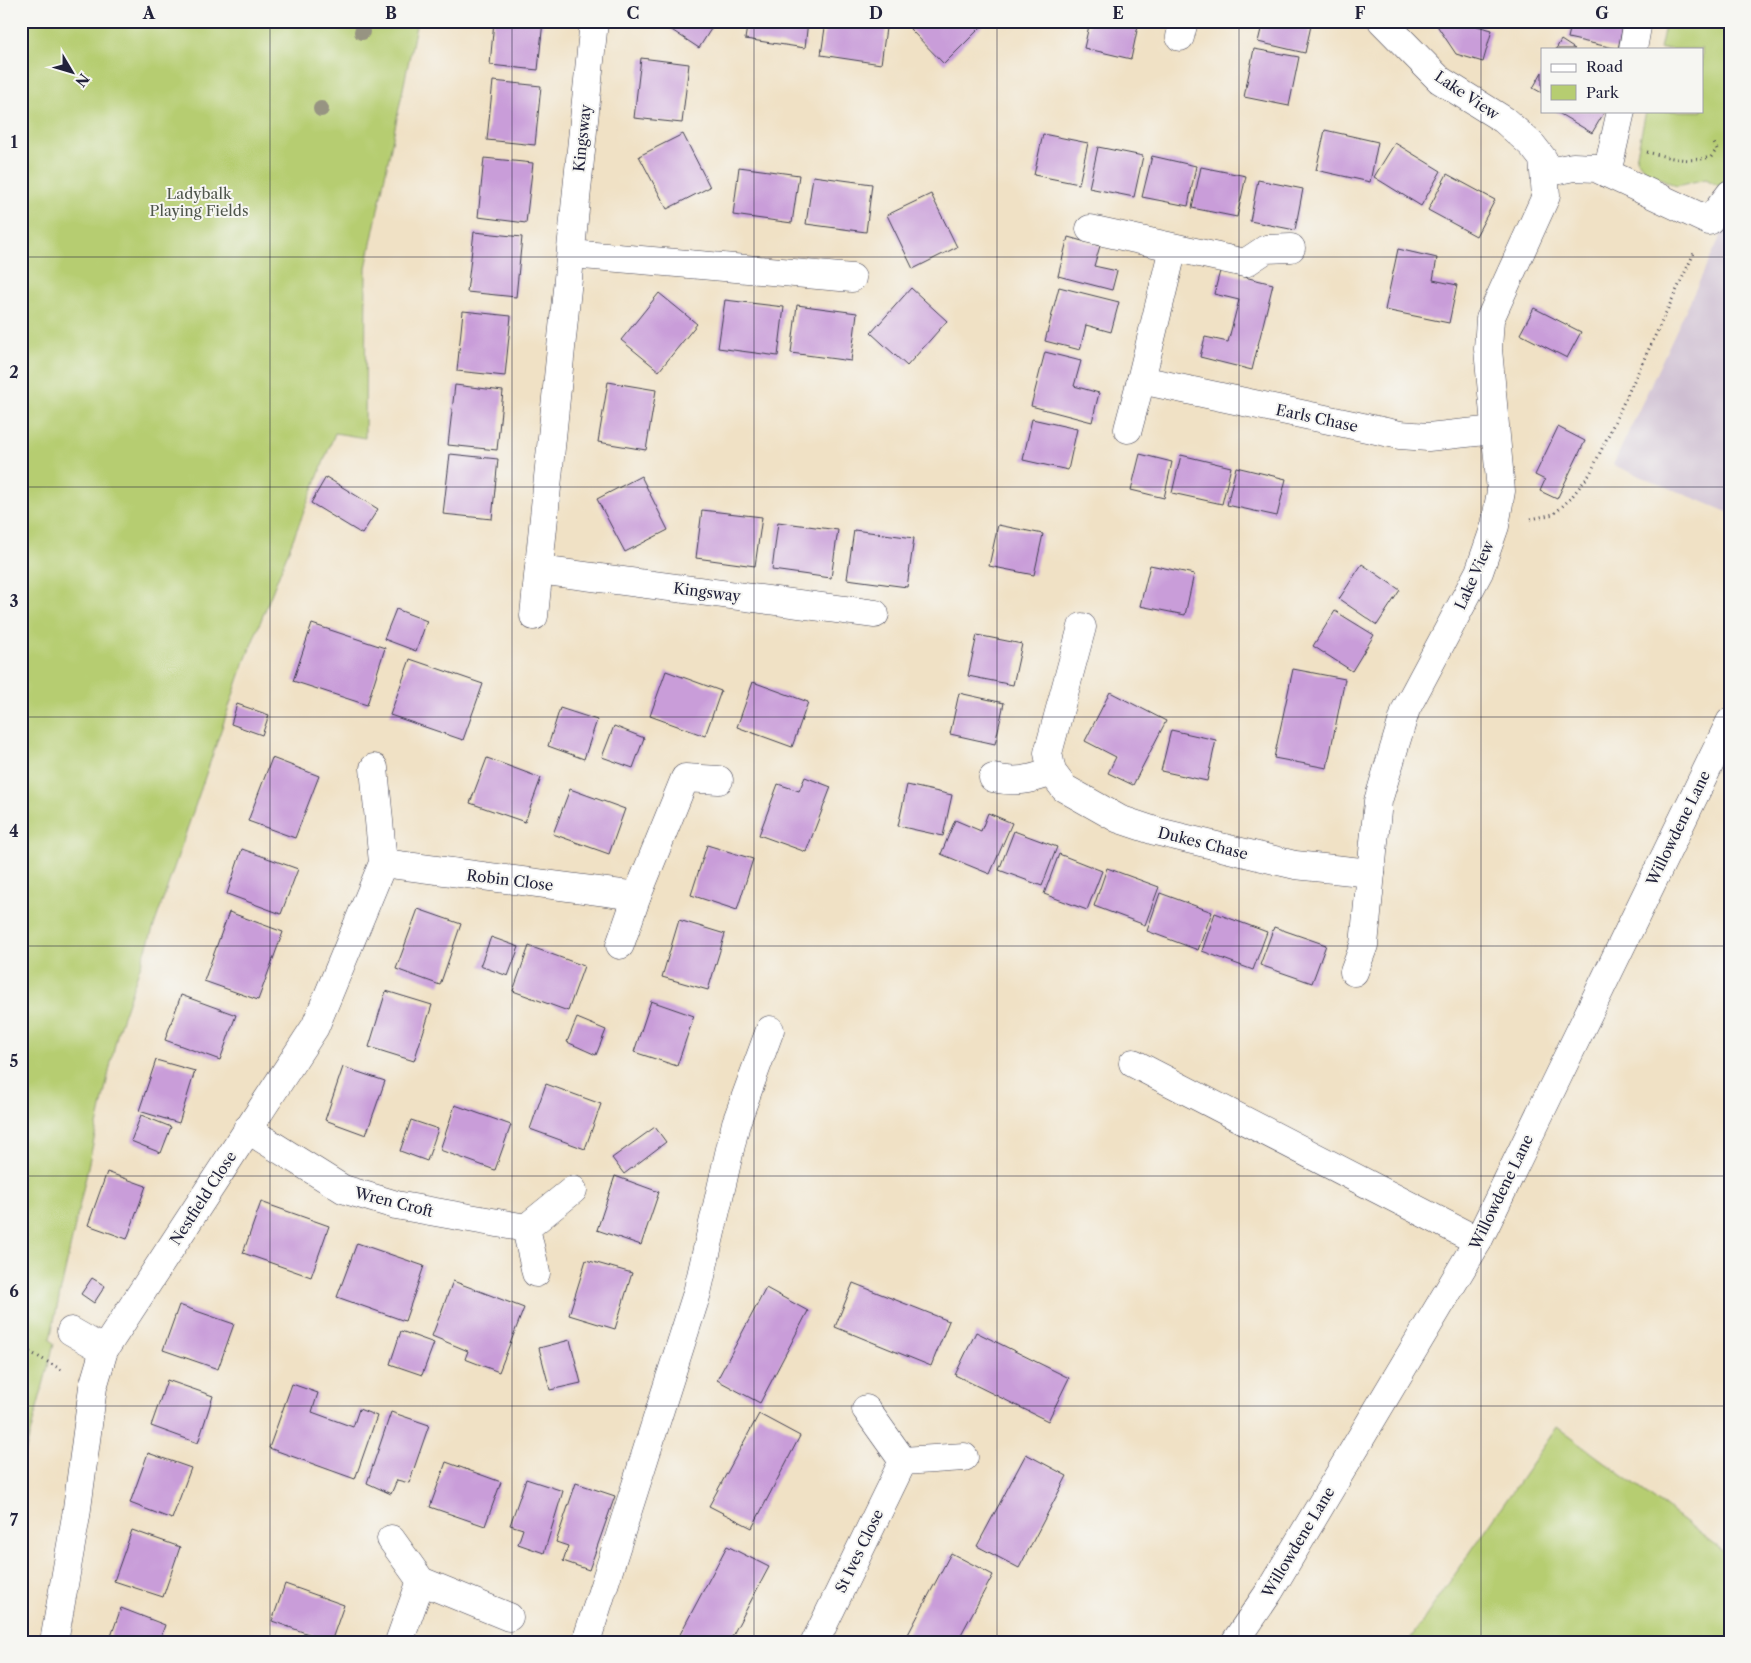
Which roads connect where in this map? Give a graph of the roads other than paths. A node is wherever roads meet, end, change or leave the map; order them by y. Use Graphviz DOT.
graph roads {
  1 [pos="594,21"];
  2 [pos="1382,21"];
  3 [pos="1638,21"];
  4 [pos="1633,48"];
  5 [pos="1621,112"];
  6 [pos="1545,173"];
  7 [pos="1607,173"];
  8 [pos="1730,194"];
  9 [pos="1090,229"];
  10 [pos="1173,248"];
  11 [pos="1291,248"];
  12 [pos="571,254"];
  13 [pos="852,278"];
  14 [pos="1141,380"];
  15 [pos="1128,429"];
  16 [pos="1494,430"];
  17 [pos="539,570"];
  18 [pos="875,614"];
  19 [pos="534,616"];
  20 [pos="1082,627"];
  21 [pos="1730,722"];
  22 [pos="374,768"];
  23 [pos="1052,772"];
  24 [pos="993,778"];
  25 [pos="719,780"];
  26 [pos="383,863"];
  27 [pos="1371,873"];
  28 [pos="637,896"];
  29 [pos="620,945"];
  30 [pos="1354,972"];
  31 [pos="770,1030"];
  32 [pos="1132,1064"];
  33 [pos="247,1129"];
  34 [pos="573,1190"];
  35 [pos="526,1228"];
  36 [pos="1478,1240"];
  37 [pos="536,1273"];
  38 [pos="71,1331"];
  39 [pos="104,1350"];
  40 [pos="866,1408"];
  41 [pos="964,1457"];
  42 [pos="903,1461"];
  43 [pos="391,1539"];
  44 [pos="420,1581"];
  45 [pos="509,1617"];
  46 [pos="54,1642"];
  47 [pos="399,1642"];
  48 [pos="586,1642"];
  49 [pos="815,1642"];
  50 [pos="1235,1642"];
  1 -- 12 [label="street, Kingsway"];
  2 -- 6 [label="street, Lake View"];
  3 -- 4 [label="street"];
  5 -- 7 [label="street"];
  6 -- 7 [label="street"];
  6 -- 16 [label="street, Lake View"];
  7 -- 8 [label="street"];
  9 -- 10 [label="street"];
  10 -- 11 [label="street"];
  10 -- 14 [label="street"];
  12 -- 13 [label="street"];
  12 -- 17 [label="street, Kingsway"];
  14 -- 15 [label="street"];
  14 -- 16 [label="street, Earls Chase"];
  16 -- 27 [label="street, Lake View"];
  17 -- 18 [label="street, Kingsway"];
  17 -- 19 [label="street, Kingsway"];
  20 -- 23 [label="street"];
  21 -- 36 [label="street, Willowdene Lane"];
  22 -- 26 [label="street, Nestfield Close"];
  23 -- 24 [label="street"];
  23 -- 27 [label="street, Dukes Chase"];
  25 -- 28 [label="street"];
  26 -- 28 [label="street, Robin Close"];
  26 -- 33 [label="street, Nestfield Close"];
  27 -- 30 [label="street, Lake View"];
  28 -- 29 [label="street"];
  31 -- 48 [label="street"];
  32 -- 36 [label="street"];
  33 -- 35 [label="street, Wren Croft"];
  33 -- 39 [label="street, Nestfield Close"];
  34 -- 35 [label="street"];
  35 -- 37 [label="street"];
  36 -- 50 [label="street, Willowdene Lane"];
  38 -- 39 [label="street"];
  39 -- 46 [label="street, Nestfield Close"];
  40 -- 42 [label="street"];
  41 -- 42 [label="street"];
  42 -- 49 [label="street, St Ives Close"];
  43 -- 44 [label="street"];
  44 -- 45 [label="street"];
  44 -- 47 [label="street"];
}
